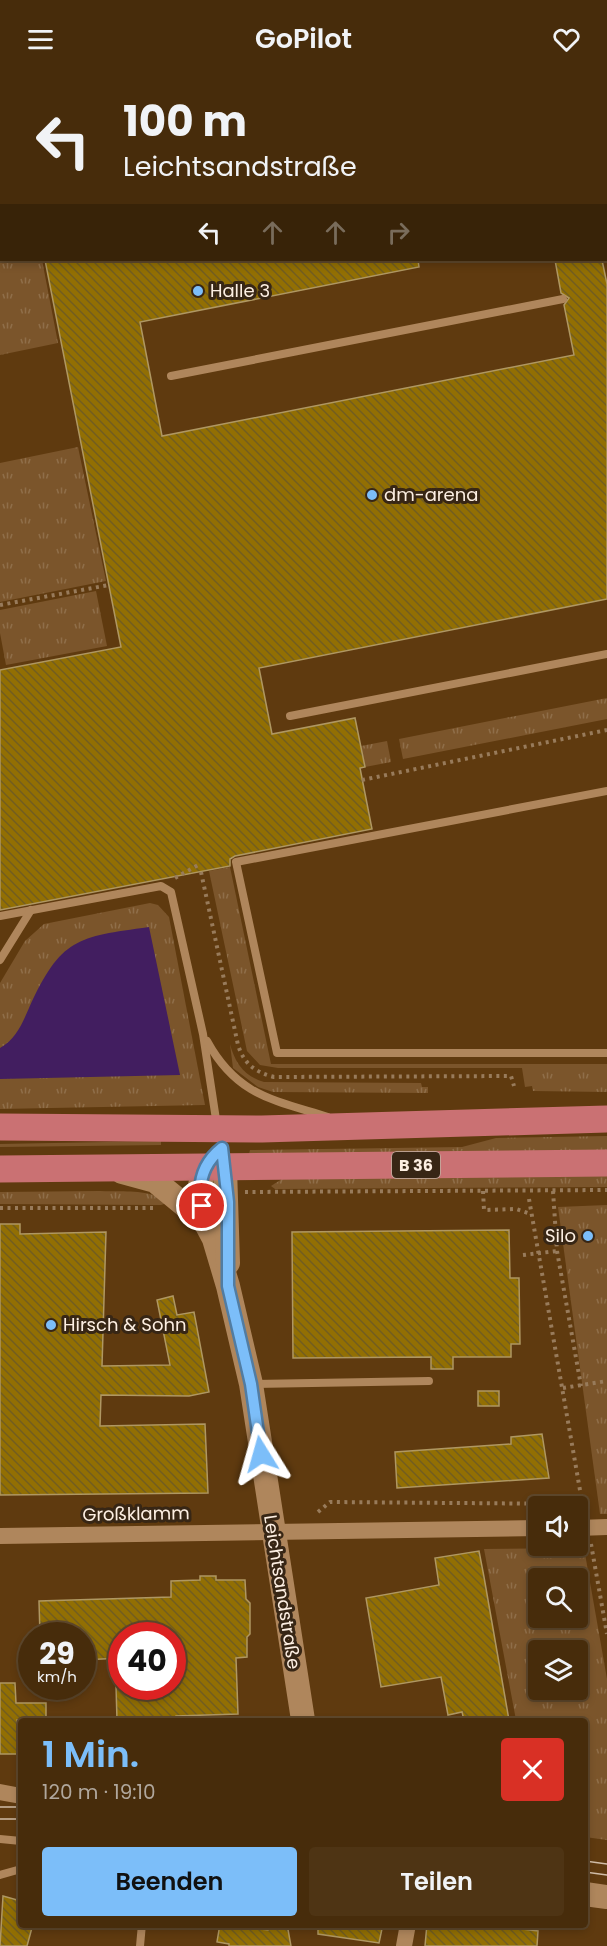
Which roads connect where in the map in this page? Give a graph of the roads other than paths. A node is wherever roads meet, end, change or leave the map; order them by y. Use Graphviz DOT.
graph roads {
  1 [pos="562,299"];
  2 [pos="171,376"];
  3 [pos="607,654"];
  4 [pos="290,716"];
  5 [pos="607,791"];
  6 [pos="31,910"];
  7 [pos="0,916"];
  8 [pos="0,960"];
  9 [pos="203,1035"];
  10 [pos="607,1053"];
  11 [pos="607,1119"];
  12 [pos="358,1126"];
  13 [pos="0,1127"];
  14 [pos="219,1160"];
  15 [pos="607,1163"];
  16 [pos="166,1167"];
  17 [pos="106,1168"];
  18 [pos="0,1169"];
  19 [pos="205,1222"];
  20 [pos="228,1286"];
  21 [pos="429,1381"];
  22 [pos="251,1384"];
  23 [pos="607,1527"];
  24 [pos="528,1528"];
  25 [pos="588,1528"];
  26 [pos="273,1530"];
  27 [pos="0,1536"];
  28 [pos="303,1718"];
  29 [pos="0,1792"];
  30 [pos="18,1795"];
  31 [pos="0,1839"];
  32 [pos="18,1841"];
  33 [pos="18,1870"];
  34 [pos="0,1875"];
  35 [pos="588,1894"];
  36 [pos="607,1897"];
  37 [pos="142,1928"];
  38 [pos="407,1928"];
  39 [pos="140,1946"];
  40 [pos="404,1946"];
  1 -- 2 [label="lane"];
  3 -- 4 [label="lane"];
  5 -- 10 [label="lane"];
  6 -- 7 [label="lane"];
  6 -- 8 [label="lane"];
  6 -- 9 [label="lane"];
  9 -- 12 [label="lane"];
  9 -- 14 [label="lane"];
  11 -- 12 [label="main road, B 36"];
  12 -- 14 [label="main road, B 36"];
  13 -- 14 [label="main road, B 36"];
  14 -- 15 [label="main road, B 36"];
  14 -- 16 [label="main road, B 36"];
  14 -- 16 [label="main road"];
  14 -- 19 [label="street, Leichtsandstraße"];
  14 -- 20 [label="street, Leichtsandstraße"];
  16 -- 17 [label="main road, B 36"];
  17 -- 18 [label="main road, B 36"];
  17 -- 19 [label="street, Leichtsandstraße"];
  19 -- 20 [label="street, Leichtsandstraße"];
  20 -- 22 [label="street, Leichtsandstraße"];
  21 -- 22 [label="lane"];
  22 -- 26 [label="street, Leichtsandstraße"];
  23 -- 25 [label="street"];
  24 -- 26 [label="street, Großklamm"];
  26 -- 27 [label="street, Großklamm"];
  26 -- 28 [label="street, Leichtsandstraße"];
  29 -- 30 [label="street"];
  31 -- 32 [label="lane"];
  33 -- 34 [label="lane"];
  35 -- 36 [label="street"];
  37 -- 39 [label="lane"];
  38 -- 40 [label="street"];
}
